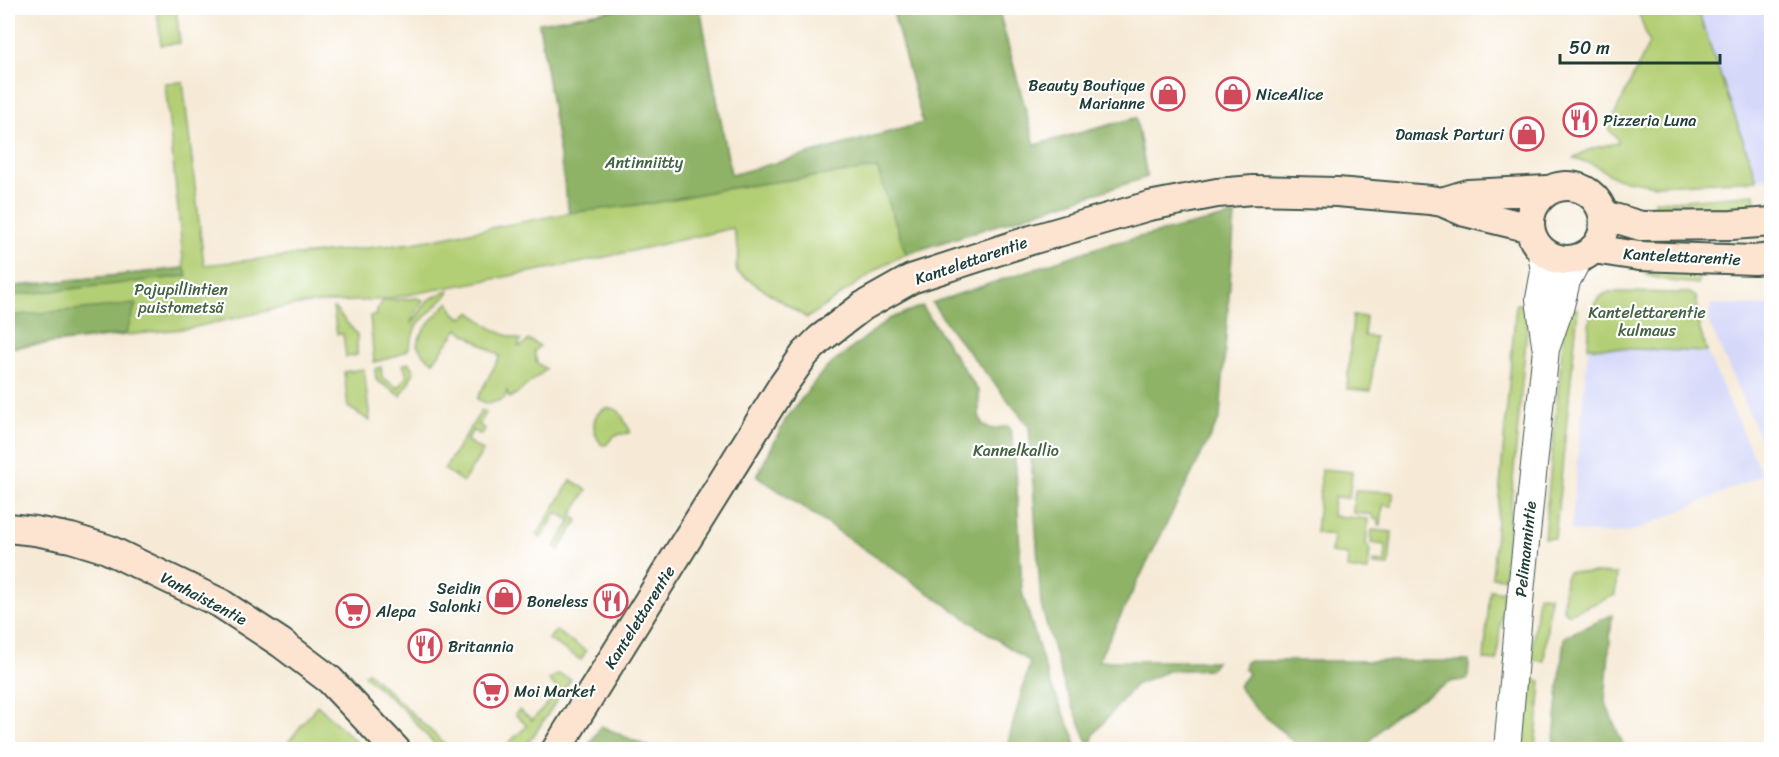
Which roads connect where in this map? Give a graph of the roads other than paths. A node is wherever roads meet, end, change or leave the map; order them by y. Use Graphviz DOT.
graph roads {
  1 [pos="1547,190"];
  2 [pos="1442,202"];
  3 [pos="1604,215"];
  4 [pos="1772,222"];
  5 [pos="1535,238"];
  6 [pos="1586,254"];
  7 [pos="1772,258"];
  8 [pos="1546,349"];
  9 [pos="8,528"];
  10 [pos="396,750"];
  11 [pos="556,750"];
  12 [pos="1507,750"];
  1 -- 2 [label="main road, Kantelettarentie"];
  1 -- 3 [label="main road"];
  1 -- 5 [label="main road"];
  2 -- 5 [label="main road, Kantelettarentie"];
  2 -- 11 [label="main road, Kantelettarentie"];
  3 -- 4 [label="main road, Kantelettarentie"];
  3 -- 6 [label="main road"];
  5 -- 6 [label="main road"];
  5 -- 8 [label="street, Pelimannintie"];
  6 -- 7 [label="main road, Kantelettarentie"];
  6 -- 8 [label="street, Pelimannintie"];
  8 -- 12 [label="street, Pelimannintie"];
  9 -- 10 [label="main road, Vanhaistentie"];
}
